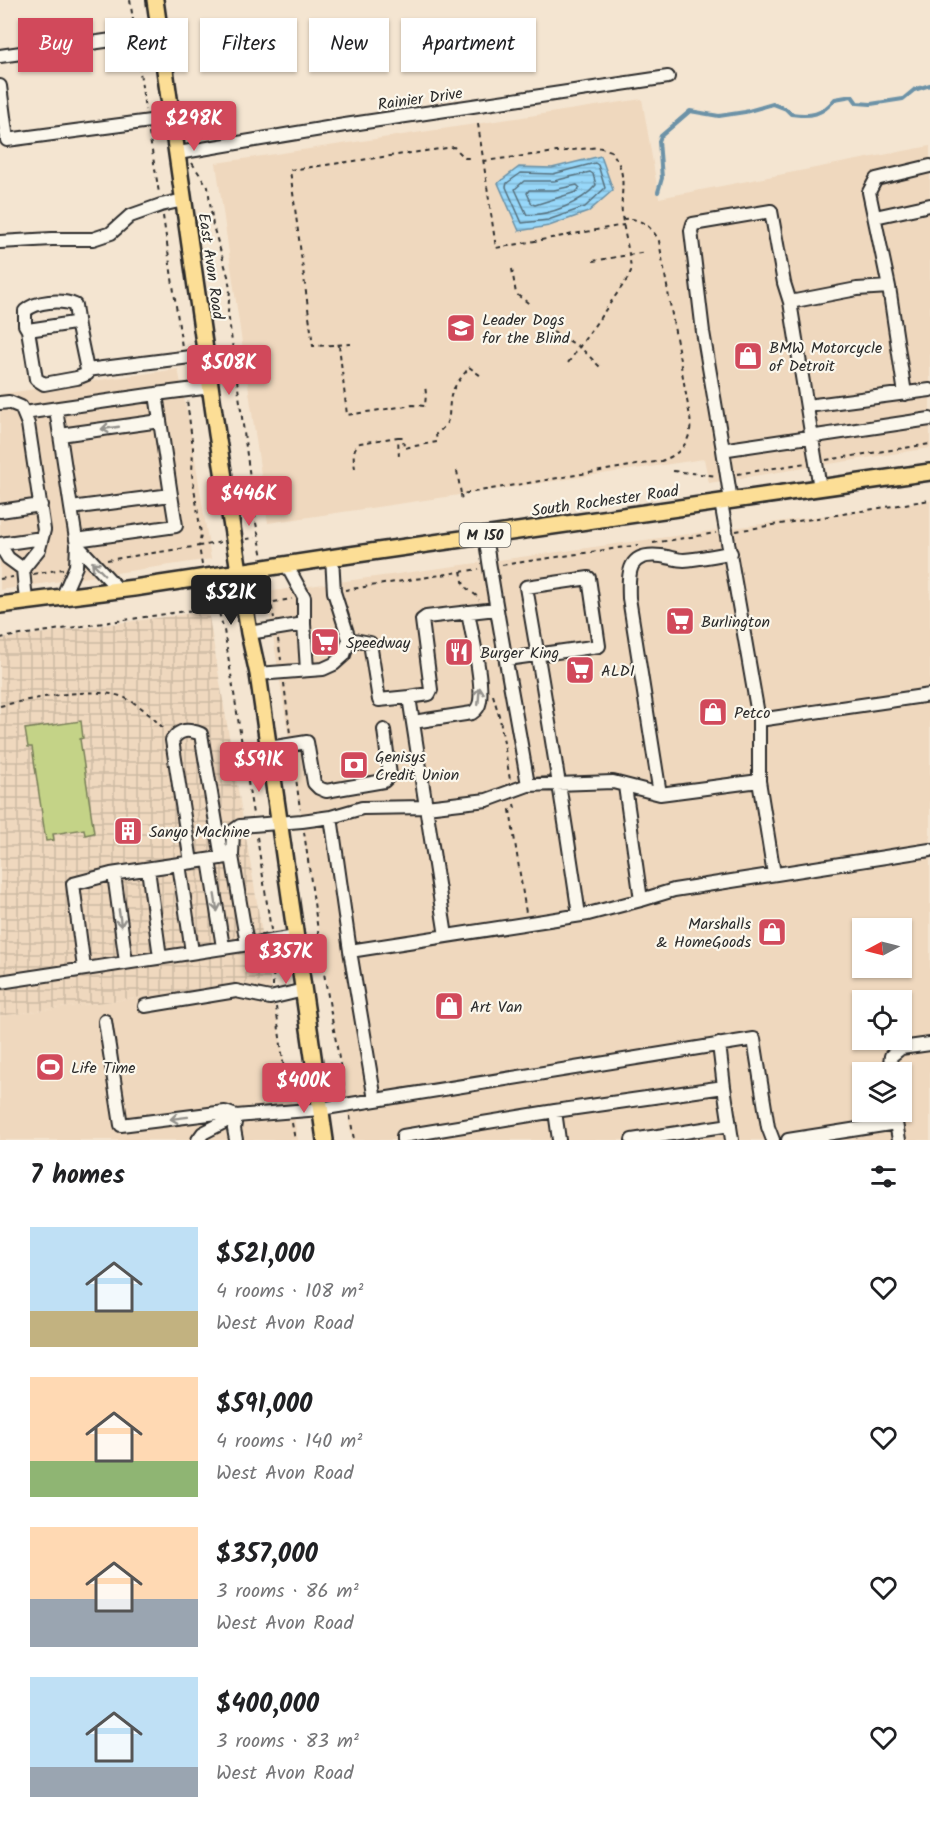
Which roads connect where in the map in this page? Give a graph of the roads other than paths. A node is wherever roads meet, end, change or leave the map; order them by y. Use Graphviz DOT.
graph roads {
  1 [pos="155,0"];
  2 [pos="158,18"];
  3 [pos="105,41"];
  4 [pos="0,56"];
  5 [pos="166,72"];
  6 [pos="668,77"];
  7 [pos="0,87"];
  8 [pos="173,118"];
  9 [pos="4,141"];
  10 [pos="178,153"];
  11 [pos="930,166"];
  12 [pos="184,200"];
  13 [pos="930,205"];
  14 [pos="875,217"];
  15 [pos="0,242"];
  16 [pos="889,286"];
  17 [pos="790,302"];
  18 [pos="78,327"];
  19 [pos="28,330"];
  20 [pos="206,355"];
  21 [pos="87,370"];
  22 [pos="211,387"];
  23 [pos="930,390"];
  24 [pos="156,394"];
  25 [pos="905,394"];
  26 [pos="0,403"];
  27 [pos="807,406"];
  28 [pos="56,409"];
  29 [pos="24,413"];
  30 [pos="930,419"];
  31 [pos="160,421"];
  32 [pos="60,435"];
  33 [pos="812,436"];
  34 [pos="723,450"];
  35 [pos="930,472"];
  36 [pos="820,488"];
  37 [pos="171,495"];
  38 [pos="726,501"];
  39 [pos="41,505"];
  40 [pos="71,507"];
  41 [pos="0,511"];
  42 [pos="485,535"];
  43 [pos="42,538"];
  44 [pos="76,542"];
  45 [pos="0,545"];
  46 [pos="731,553"];
  47 [pos="332,557"];
  48 [pos="286,564"];
  49 [pos="23,569"];
  50 [pos="240,572"];
  51 [pos="119,590"];
  52 [pos="62,598"];
  53 [pos="26,601"];
  54 [pos="0,605"];
  55 [pos="496,609"];
  56 [pos="474,612"];
  57 [pos="304,624"];
  58 [pos="249,633"];
  59 [pos="349,639"];
  60 [pos="538,655"];
  61 [pos="507,659"];
  62 [pos="307,670"];
  63 [pos="258,674"];
  64 [pos="930,695"];
  65 [pos="409,697"];
  66 [pos="759,720"];
  67 [pos="413,722"];
  68 [pos="384,730"];
  69 [pos="269,748"];
  70 [pos="759,780"];
  71 [pos="560,784"];
  72 [pos="528,785"];
  73 [pos="625,786"];
  74 [pos="660,794"];
  75 [pos="426,807"];
  76 [pos="331,817"];
  77 [pos="279,823"];
  78 [pos="930,850"];
  79 [pos="221,858"];
  80 [pos="185,863"];
  81 [pos="148,869"];
  82 [pos="114,874"];
  83 [pos="774,874"];
  84 [pos="641,900"];
  85 [pos="579,915"];
  86 [pos="296,936"];
  87 [pos="446,936"];
  88 [pos="247,944"];
  89 [pos="223,947"];
  90 [pos="350,951"];
  91 [pos="192,952"];
  92 [pos="160,957"];
  93 [pos="126,962"];
  94 [pos="84,968"];
  95 [pos="0,982"];
  96 [pos="304,990"];
  97 [pos="145,1006"];
  98 [pos="105,1020"];
  99 [pos="719,1044"];
  100 [pos="930,1044"];
  101 [pos="890,1062"];
  102 [pos="724,1087"];
  103 [pos="375,1101"];
  104 [pos="320,1109"];
  105 [pos="555,1111"];
  106 [pos="236,1116"];
  107 [pos="873,1122"];
  108 [pos="897,1122"];
  109 [pos="730,1125"];
  110 [pos="198,1140"];
  111 [pos="236,1140"];
  112 [pos="325,1140"];
  113 [pos="403,1140"];
  114 [pos="560,1140"];
  115 [pos="632,1140"];
  116 [pos="732,1140"];
  117 [pos="773,1140"];
  118 [pos="788,1140"];
  119 [pos="899,1140"];
  1 -- 2 [label="main road, East Avon Road"];
  3 -- 4 [label="street"];
  5 -- 8 [label="main road, East Avon Road"];
  6 -- 10 [label="street, Rainier Drive"];
  7 -- 9 [label="street"];
  8 -- 9 [label="street"];
  8 -- 10 [label="main road, East Avon Road"];
  10 -- 12 [label="main road, East Avon Road"];
  11 -- 14 [label="street"];
  12 -- 15 [label="street"];
  12 -- 20 [label="main road, East Avon Road"];
  13 -- 14 [label="street"];
  14 -- 16 [label="street"];
  16 -- 17 [label="street"];
  16 -- 25 [label="street"];
  17 -- 27 [label="street"];
  17 -- 34 [label="street"];
  18 -- 19 [label="street"];
  18 -- 19 [label="street"];
  18 -- 21 [label="street"];
  19 -- 21 [label="street"];
  20 -- 21 [label="street"];
  20 -- 22 [label="main road, East Avon Road"];
  22 -- 24 [label="street"];
  22 -- 50 [label="main road, East Avon Road"];
  23 -- 25 [label="street"];
  24 -- 28 [label="street"];
  24 -- 31 [label="street"];
  25 -- 27 [label="street"];
  26 -- 29 [label="street"];
  27 -- 33 [label="street"];
  28 -- 29 [label="street"];
  28 -- 32 [label="street"];
  29 -- 39 [label="street"];
  30 -- 33 [label="street"];
  31 -- 32 [label="street, one-way"];
  31 -- 37 [label="street"];
  32 -- 40 [label="street"];
  33 -- 34 [label="street"];
  33 -- 36 [label="street"];
  34 -- 38 [label="street"];
  35 -- 36 [label="main road, South Rochester Road / M 150"];
  36 -- 38 [label="main road, South Rochester Road / M 150"];
  37 -- 40 [label="street"];
  37 -- 44 [label="street"];
  38 -- 42 [label="main road, South Rochester Road / M 150"];
  38 -- 46 [label="street"];
  39 -- 41 [label="street"];
  39 -- 43 [label="street"];
  40 -- 44 [label="street"];
  42 -- 47 [label="main road, South Rochester Road / M 150"];
  42 -- 55 [label="street"];
  43 -- 45 [label="street"];
  43 -- 49 [label="street"];
  51 -- 44 [label="street, one-way"];
  44 -- 52 [label="street"];
  45 -- 49 [label="street"];
  46 -- 66 [label="street"];
  46 -- 74 [label="street"];
  47 -- 48 [label="main road, South Rochester Road / M 150"];
  47 -- 59 [label="street"];
  48 -- 50 [label="main road, South Rochester Road / M 150"];
  48 -- 57 [label="street"];
  49 -- 53 [label="street"];
  50 -- 51 [label="main road, South Rochester Road / M 150"];
  50 -- 58 [label="main road, East Avon Road"];
  51 -- 52 [label="main road, South Rochester Road / M 150"];
  52 -- 53 [label="main road, South Rochester Road / M 150"];
  53 -- 54 [label="main road, South Rochester Road / M 150"];
  55 -- 56 [label="street"];
  55 -- 61 [label="street"];
  56 -- 65 [label="street"];
  67 -- 56 [label="street, one-way"];
  57 -- 58 [label="street"];
  57 -- 62 [label="street"];
  58 -- 63 [label="main road, East Avon Road"];
  59 -- 62 [label="street"];
  59 -- 65 [label="street"];
  60 -- 60 [label="street"];
  60 -- 61 [label="street"];
  60 -- 71 [label="street"];
  61 -- 72 [label="street"];
  62 -- 63 [label="street"];
  63 -- 69 [label="main road, East Avon Road"];
  64 -- 66 [label="street"];
  65 -- 67 [label="street"];
  66 -- 70 [label="street"];
  67 -- 75 [label="street"];
  68 -- 69 [label="street"];
  69 -- 77 [label="main road, East Avon Road"];
  70 -- 74 [label="street"];
  70 -- 83 [label="street"];
  71 -- 72 [label="street"];
  71 -- 73 [label="street"];
  71 -- 85 [label="street"];
  72 -- 75 [label="street"];
  73 -- 74 [label="street"];
  73 -- 84 [label="street"];
  75 -- 76 [label="street"];
  75 -- 87 [label="street"];
  76 -- 77 [label="street"];
  76 -- 90 [label="street"];
  77 -- 79 [label="street"];
  77 -- 86 [label="main road, East Avon Road"];
  78 -- 83 [label="street"];
  79 -- 80 [label="street"];
  79 -- 80 [label="street"];
  79 -- 88 [label="street"];
  79 -- 89 [label="street, one-way"];
  80 -- 81 [label="street"];
  80 -- 91 [label="street"];
  81 -- 82 [label="street"];
  81 -- 92 [label="street"];
  82 -- 93 [label="street, one-way"];
  82 -- 94 [label="street"];
  83 -- 84 [label="street"];
  84 -- 85 [label="street"];
  85 -- 87 [label="street"];
  86 -- 88 [label="street"];
  86 -- 96 [label="main road, East Avon Road"];
  87 -- 90 [label="street"];
  88 -- 89 [label="street"];
  89 -- 91 [label="street"];
  90 -- 103 [label="street"];
  91 -- 92 [label="street"];
  92 -- 93 [label="street"];
  93 -- 94 [label="street"];
  94 -- 95 [label="street"];
  96 -- 97 [label="street"];
  96 -- 104 [label="main road, East Avon Road"];
  106 -- 98 [label="street, one-way"];
  99 -- 102 [label="street"];
  99 -- 103 [label="street"];
  99 -- 117 [label="street"];
  100 -- 101 [label="street"];
  102 -- 105 [label="street"];
  102 -- 109 [label="street"];
  103 -- 104 [label="street"];
  104 -- 106 [label="street"];
  104 -- 112 [label="main road, East Avon Road"];
  105 -- 113 [label="street"];
  105 -- 114 [label="street"];
  106 -- 110 [label="street"];
  106 -- 111 [label="street"];
  107 -- 118 [label="street"];
  108 -- 119 [label="street"];
  109 -- 115 [label="street"];
  109 -- 116 [label="street"];
}
